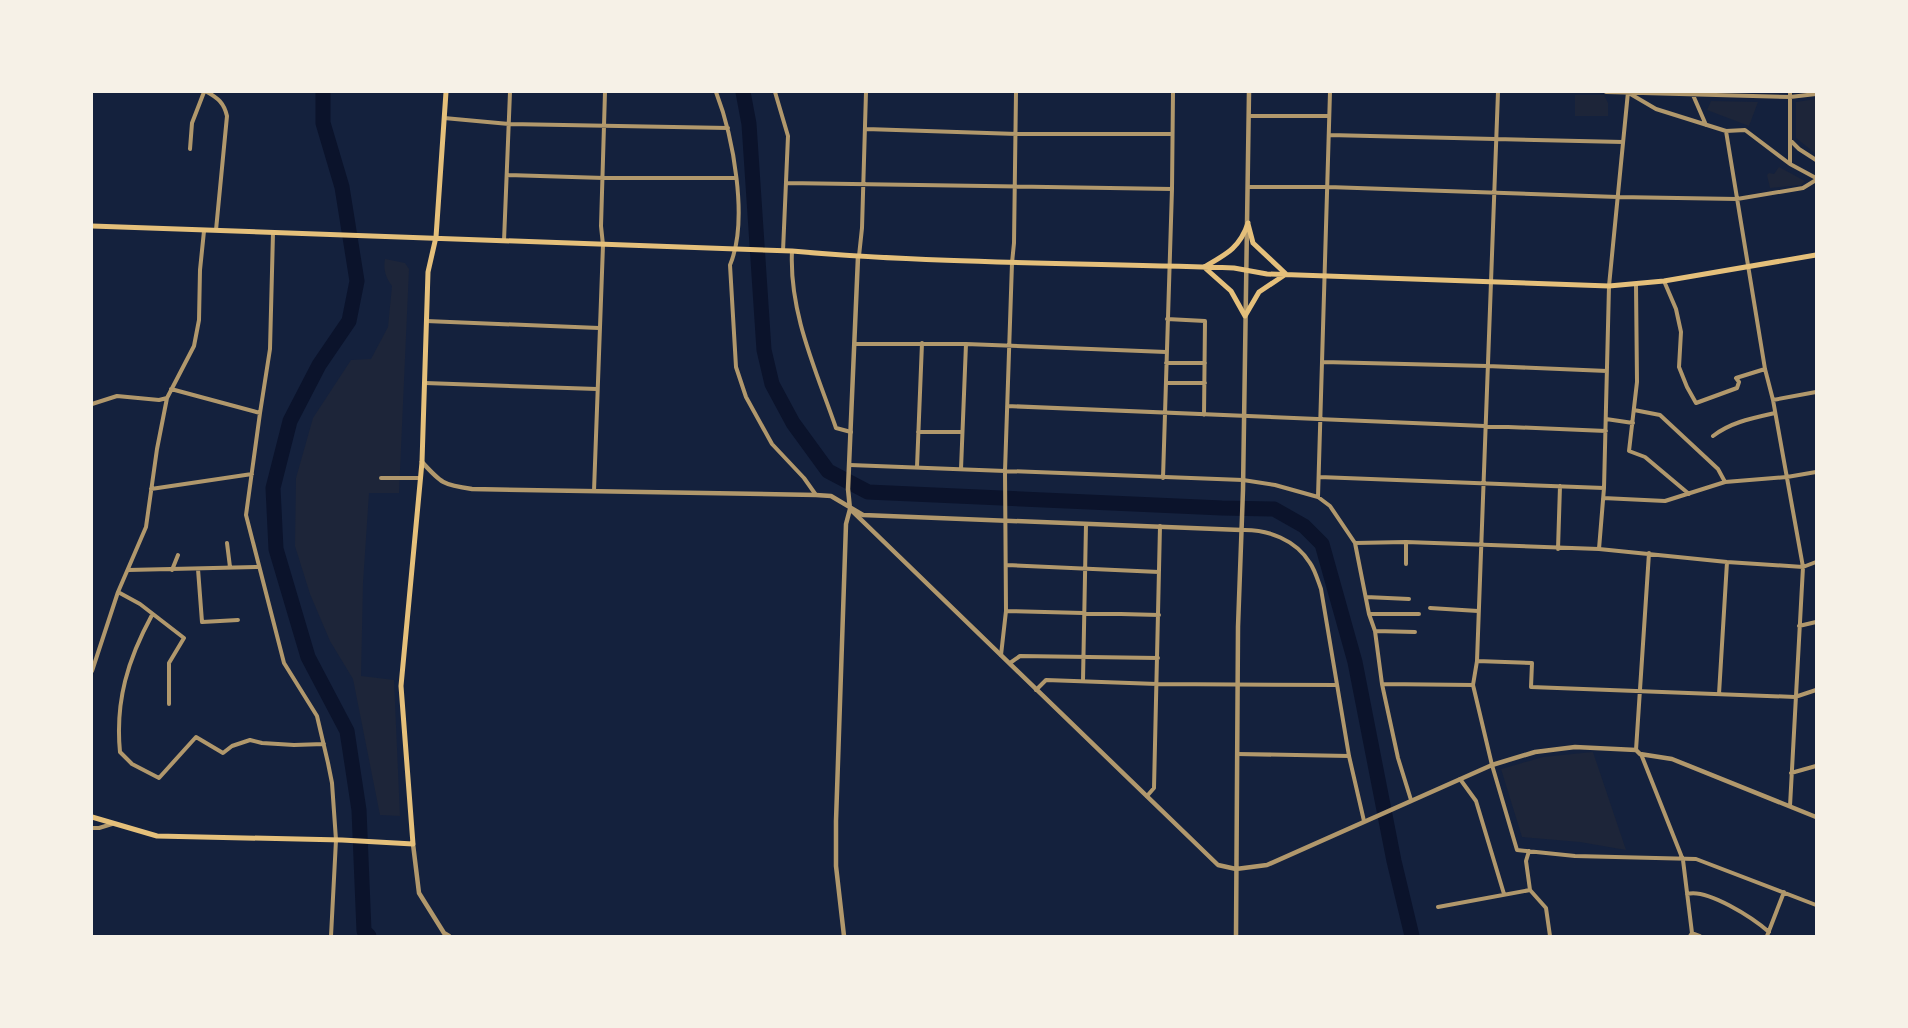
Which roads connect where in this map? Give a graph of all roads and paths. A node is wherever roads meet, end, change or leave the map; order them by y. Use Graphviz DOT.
graph roads {
  1 [pos="205,92"];
  2 [pos="446,92"];
  3 [pos="510,92"];
  4 [pos="605,92"];
  5 [pos="716,92"];
  6 [pos="775,92"];
  7 [pos="866,92"];
  8 [pos="1016,92"];
  9 [pos="1173,92"];
  10 [pos="1249,92"];
  11 [pos="1330,92"];
  12 [pos="1498,92"];
  13 [pos="1606,92"];
  14 [pos="1627,92"];
  15 [pos="1790,92"];
  16 [pos="1678,93"];
  17 [pos="1816,94"];
  18 [pos="1693,95"];
  19 [pos="1790,97"];
  20 [pos="1249,116"];
  21 [pos="1328,116"];
  22 [pos="444,118"];
  23 [pos="509,124"];
  24 [pos="1706,125"];
  25 [pos="605,127"];
  26 [pos="728,128"];
  27 [pos="866,129"];
  28 [pos="1726,131"];
  29 [pos="1017,134"];
  30 [pos="1172,134"];
  31 [pos="1329,135"];
  32 [pos="1496,140"];
  33 [pos="1790,140"];
  34 [pos="1623,142"];
  35 [pos="190,149"];
  36 [pos="1816,160"];
  37 [pos="1790,164"];
  38 [pos="507,175"];
  39 [pos="604,178"];
  40 [pos="736,178"];
  41 [pos="1816,179"];
  42 [pos="786,183"];
  43 [pos="864,183"];
  44 [pos="1248,187"];
  45 [pos="1328,187"];
  46 [pos="1014,188"];
  47 [pos="1172,189"];
  48 [pos="1494,193"];
  49 [pos="1618,197"];
  50 [pos="1737,199"];
  51 [pos="1248,223"];
  52 [pos="92,226"];
  53 [pos="204,231"];
  54 [pos="216,231"];
  55 [pos="273,233"];
  56 [pos="436,237"];
  57 [pos="504,241"];
  58 [pos="603,245"];
  59 [pos="736,250"];
  60 [pos="783,251"];
  61 [pos="792,251"];
  62 [pos="1816,255"];
  63 [pos="858,257"];
  64 [pos="1012,263"];
  65 [pos="1170,266"];
  66 [pos="1204,267"];
  67 [pos="1748,267"];
  68 [pos="1246,269"];
  69 [pos="1286,274"];
  70 [pos="1325,276"];
  71 [pos="1491,281"];
  72 [pos="1664,281"];
  73 [pos="1636,285"];
  74 [pos="1610,286"];
  75 [pos="1245,316"];
  76 [pos="1167,319"];
  77 [pos="426,321"];
  78 [pos="598,328"];
  79 [pos="855,344"];
  80 [pos="922,344"];
  81 [pos="966,344"];
  82 [pos="1010,346"];
  83 [pos="1166,352"];
  84 [pos="1323,362"];
  85 [pos="1166,363"];
  86 [pos="1205,363"];
  87 [pos="1487,366"];
  88 [pos="1765,369"];
  89 [pos="1608,371"];
  90 [pos="424,383"];
  91 [pos="1166,383"];
  92 [pos="1205,383"];
  93 [pos="171,389"];
  94 [pos="597,389"];
  95 [pos="1816,392"];
  96 [pos="167,398"];
  97 [pos="1773,400"];
  98 [pos="92,404"];
  99 [pos="1007,406"];
  100 [pos="1634,410"];
  101 [pos="1164,412"];
  102 [pos="260,413"];
  103 [pos="1775,413"];
  104 [pos="1204,415"];
  105 [pos="1242,415"];
  106 [pos="1320,418"];
  107 [pos="1606,419"];
  108 [pos="1633,423"];
  109 [pos="1486,426"];
  110 [pos="1606,431"];
  111 [pos="852,432"];
  112 [pos="918,432"];
  113 [pos="962,432"];
  114 [pos="1713,435"];
  115 [pos="422,462"];
  116 [pos="850,465"];
  117 [pos="917,467"];
  118 [pos="961,469"];
  119 [pos="1005,471"];
  120 [pos="1816,472"];
  121 [pos="252,474"];
  122 [pos="1319,477"];
  123 [pos="1787,477"];
  124 [pos="381,478"];
  125 [pos="420,478"];
  126 [pos="1163,478"];
  127 [pos="1243,480"];
  128 [pos="1725,482"];
  129 [pos="1483,483"];
  130 [pos="1560,486"];
  131 [pos="1604,488"];
  132 [pos="151,489"];
  133 [pos="594,491"];
  134 [pos="1689,494"];
  135 [pos="816,495"];
  136 [pos="1318,497"];
  137 [pos="1603,498"];
  138 [pos="850,509"];
  139 [pos="1007,521"];
  140 [pos="1086,524"];
  141 [pos="1160,526"];
  142 [pos="1241,530"];
  143 [pos="1406,542"];
  144 [pos="227,543"];
  145 [pos="1355,543"];
  146 [pos="1480,545"];
  147 [pos="1558,549"];
  148 [pos="1599,549"];
  149 [pos="1649,553"];
  150 [pos="178,555"];
  151 [pos="1727,562"];
  152 [pos="1816,562"];
  153 [pos="1406,564"];
  154 [pos="1007,565"];
  155 [pos="230,567"];
  156 [pos="259,567"];
  157 [pos="1803,567"];
  158 [pos="198,569"];
  159 [pos="1085,569"];
  160 [pos="128,570"];
  161 [pos="172,570"];
  162 [pos="1159,572"];
  163 [pos="118,592"];
  164 [pos="1366,597"];
  165 [pos="1409,599"];
  166 [pos="1431,608"];
  167 [pos="1006,611"];
  168 [pos="1478,611"];
  169 [pos="1084,612"];
  170 [pos="1370,614"];
  171 [pos="1419,614"];
  172 [pos="152,615"];
  173 [pos="1159,615"];
  174 [pos="237,620"];
  175 [pos="1816,622"];
  176 [pos="1799,626"];
  177 [pos="1375,631"];
  178 [pos="1415,632"];
  179 [pos="1001,655"];
  180 [pos="1084,656"];
  181 [pos="1158,658"];
  182 [pos="1477,661"];
  183 [pos="1010,663"];
  184 [pos="92,671"];
  185 [pos="1083,680"];
  186 [pos="1157,684"];
  187 [pos="1382,684"];
  188 [pos="1238,685"];
  189 [pos="1336,685"];
  190 [pos="1473,685"];
  191 [pos="1036,690"];
  192 [pos="1816,690"];
  193 [pos="1641,692"];
  194 [pos="1719,694"];
  195 [pos="1795,697"];
  196 [pos="169,704"];
  197 [pos="324,744"];
  198 [pos="1638,752"];
  199 [pos="1237,754"];
  200 [pos="1349,756"];
  201 [pos="1492,765"];
  202 [pos="1816,766"];
  203 [pos="1791,773"];
  204 [pos="1460,779"];
  205 [pos="1147,796"];
  206 [pos="1408,801"];
  207 [pos="1790,806"];
  208 [pos="92,817"];
  209 [pos="1816,817"];
  210 [pos="1365,821"];
  211 [pos="112,824"];
  212 [pos="92,828"];
  213 [pos="339,840"];
  214 [pos="413,844"];
  215 [pos="1529,851"];
  216 [pos="1683,860"];
  217 [pos="1236,869"];
  218 [pos="1530,890"];
  219 [pos="1784,892"];
  220 [pos="1504,894"];
  221 [pos="1687,894"];
  222 [pos="1816,905"];
  223 [pos="1438,907"];
  224 [pos="1768,934"];
  225 [pos="1691,935"];
  226 [pos="331,936"];
  227 [pos="449,936"];
  228 [pos="844,936"];
  229 [pos="1236,936"];
  230 [pos="1550,936"];
  231 [pos="1700,936"];
  1 -- 35 [label="street"];
  1 -- 54 [label="street"];
  2 -- 22 [label="main road"];
  3 -- 23 [label="street"];
  4 -- 25 [label="street"];
  5 -- 26 [label="street"];
  6 -- 42 [label="street"];
  7 -- 27 [label="street"];
  8 -- 29 [label="street"];
  9 -- 30 [label="street"];
  10 -- 20 [label="street"];
  11 -- 21 [label="street"];
  12 -- 32 [label="street"];
  13 -- 14 [label="street"];
  14 -- 16 [label="street"];
  14 -- 24 [label="street"];
  14 -- 34 [label="street"];
  15 -- 19 [label="street"];
  16 -- 18 [label="street"];
  17 -- 19 [label="street"];
  18 -- 19 [label="street"];
  18 -- 24 [label="street"];
  19 -- 33 [label="street"];
  20 -- 21 [label="street"];
  20 -- 44 [label="street"];
  21 -- 31 [label="street"];
  22 -- 23 [label="street"];
  22 -- 56 [label="main road"];
  23 -- 25 [label="street"];
  23 -- 38 [label="street"];
  24 -- 28 [label="street"];
  25 -- 26 [label="street"];
  25 -- 39 [label="street"];
  26 -- 40 [label="street"];
  27 -- 29 [label="street"];
  27 -- 43 [label="street"];
  28 -- 37 [label="street"];
  28 -- 50 [label="street"];
  29 -- 30 [label="street"];
  29 -- 46 [label="street"];
  30 -- 47 [label="street"];
  31 -- 32 [label="street"];
  31 -- 45 [label="street"];
  32 -- 34 [label="street"];
  32 -- 48 [label="street"];
  33 -- 36 [label="street"];
  33 -- 37 [label="street"];
  34 -- 49 [label="street"];
  37 -- 41 [label="street"];
  38 -- 39 [label="street"];
  38 -- 57 [label="street"];
  39 -- 40 [label="street"];
  39 -- 58 [label="street"];
  40 -- 59 [label="street"];
  41 -- 50 [label="street"];
  42 -- 43 [label="street"];
  42 -- 60 [label="street"];
  43 -- 46 [label="street"];
  43 -- 63 [label="street"];
  44 -- 45 [label="street"];
  44 -- 51 [label="street"];
  45 -- 48 [label="street"];
  45 -- 70 [label="street"];
  46 -- 47 [label="street"];
  46 -- 64 [label="street"];
  47 -- 65 [label="street"];
  48 -- 49 [label="street"];
  48 -- 71 [label="street"];
  49 -- 50 [label="street"];
  49 -- 74 [label="street"];
  50 -- 67 [label="street"];
  51 -- 66 [label="main road"];
  51 -- 68 [label="street"];
  51 -- 69 [label="main road"];
  52 -- 53 [label="main road"];
  53 -- 54 [label="main road"];
  53 -- 93 [label="street"];
  54 -- 55 [label="main road"];
  55 -- 56 [label="main road"];
  55 -- 102 [label="street"];
  56 -- 57 [label="main road"];
  56 -- 77 [label="main road"];
  57 -- 58 [label="main road"];
  58 -- 59 [label="main road"];
  58 -- 78 [label="street"];
  59 -- 60 [label="main road"];
  59 -- 135 [label="street"];
  60 -- 61 [label="main road"];
  61 -- 63 [label="main road"];
  61 -- 111 [label="street"];
  62 -- 67 [label="main road"];
  63 -- 64 [label="main road"];
  63 -- 79 [label="street"];
  64 -- 65 [label="main road"];
  64 -- 82 [label="street"];
  65 -- 66 [label="main road"];
  65 -- 76 [label="street"];
  66 -- 68 [label="main road"];
  66 -- 75 [label="main road"];
  67 -- 72 [label="main road"];
  67 -- 88 [label="street"];
  68 -- 69 [label="main road"];
  68 -- 75 [label="street"];
  69 -- 70 [label="main road"];
  69 -- 75 [label="main road"];
  70 -- 71 [label="main road"];
  70 -- 84 [label="street"];
  71 -- 74 [label="main road"];
  71 -- 87 [label="street"];
  72 -- 73 [label="main road"];
  72 -- 88 [label="street"];
  73 -- 74 [label="main road"];
  73 -- 100 [label="street"];
  74 -- 89 [label="street"];
  75 -- 105 [label="street"];
  76 -- 83 [label="street"];
  76 -- 86 [label="street"];
  77 -- 78 [label="street"];
  77 -- 90 [label="main road"];
  78 -- 94 [label="street"];
  79 -- 80 [label="street"];
  79 -- 111 [label="street"];
  80 -- 81 [label="street"];
  80 -- 112 [label="street"];
  81 -- 82 [label="street"];
  81 -- 113 [label="street"];
  82 -- 83 [label="street"];
  82 -- 99 [label="street"];
  83 -- 85 [label="street"];
  84 -- 87 [label="street"];
  84 -- 106 [label="street"];
  85 -- 86 [label="street"];
  85 -- 91 [label="street"];
  86 -- 92 [label="street"];
  87 -- 89 [label="street"];
  87 -- 109 [label="street"];
  88 -- 97 [label="street"];
  89 -- 107 [label="street"];
  90 -- 94 [label="street"];
  90 -- 115 [label="main road"];
  91 -- 92 [label="street"];
  91 -- 101 [label="street"];
  92 -- 104 [label="street"];
  93 -- 96 [label="street"];
  93 -- 102 [label="street"];
  94 -- 133 [label="street"];
  95 -- 97 [label="street"];
  96 -- 98 [label="street"];
  96 -- 132 [label="street"];
  97 -- 103 [label="street"];
  99 -- 101 [label="street"];
  99 -- 119 [label="street"];
  100 -- 108 [label="street"];
  100 -- 128 [label="street"];
  101 -- 104 [label="street"];
  101 -- 126 [label="street"];
  102 -- 121 [label="street"];
  103 -- 114 [label="street"];
  103 -- 123 [label="street"];
  104 -- 105 [label="street"];
  105 -- 106 [label="street"];
  105 -- 127 [label="street"];
  106 -- 109 [label="street"];
  106 -- 122 [label="street"];
  107 -- 108 [label="street"];
  107 -- 110 [label="street"];
  108 -- 134 [label="street"];
  109 -- 110 [label="street"];
  109 -- 129 [label="street"];
  110 -- 131 [label="street"];
  111 -- 116 [label="street"];
  112 -- 113 [label="street"];
  112 -- 117 [label="street"];
  113 -- 118 [label="street"];
  115 -- 125 [label="main road"];
  115 -- 133 [label="street"];
  116 -- 117 [label="street"];
  116 -- 138 [label="street"];
  117 -- 118 [label="street"];
  118 -- 119 [label="street"];
  119 -- 126 [label="street"];
  119 -- 139 [label="street"];
  120 -- 123 [label="street"];
  121 -- 132 [label="street"];
  121 -- 156 [label="street"];
  122 -- 129 [label="street"];
  122 -- 136 [label="street"];
  123 -- 128 [label="street"];
  123 -- 157 [label="street"];
  124 -- 125 [label="street"];
  125 -- 214 [label="main road"];
  126 -- 127 [label="street"];
  127 -- 136 [label="street"];
  127 -- 142 [label="street"];
  128 -- 134 [label="street"];
  129 -- 130 [label="street"];
  129 -- 146 [label="street"];
  130 -- 131 [label="street"];
  130 -- 147 [label="street"];
  131 -- 137 [label="street"];
  132 -- 160 [label="street"];
  133 -- 135 [label="street"];
  134 -- 137 [label="street"];
  135 -- 138 [label="street"];
  136 -- 145 [label="street"];
  137 -- 148 [label="street"];
  138 -- 139 [label="street"];
  138 -- 179 [label="street"];
  138 -- 228 [label="street"];
  139 -- 140 [label="street"];
  139 -- 154 [label="street"];
  140 -- 141 [label="street"];
  140 -- 159 [label="street"];
  141 -- 142 [label="street"];
  141 -- 162 [label="street"];
  142 -- 188 [label="street"];
  142 -- 189 [label="street"];
  143 -- 145 [label="street"];
  143 -- 146 [label="street"];
  143 -- 153 [label="street"];
  144 -- 155 [label="street"];
  145 -- 164 [label="street"];
  146 -- 147 [label="street"];
  146 -- 168 [label="street"];
  147 -- 148 [label="street"];
  148 -- 149 [label="street"];
  149 -- 151 [label="street"];
  149 -- 193 [label="street"];
  150 -- 161 [label="street"];
  151 -- 157 [label="street"];
  151 -- 194 [label="street"];
  152 -- 157 [label="street"];
  154 -- 159 [label="street"];
  154 -- 167 [label="street"];
  155 -- 156 [label="street"];
  155 -- 158 [label="street"];
  156 -- 197 [label="street"];
  157 -- 176 [label="street"];
  158 -- 161 [label="street"];
  158 -- 174 [label="street"];
  159 -- 162 [label="street"];
  159 -- 169 [label="street"];
  160 -- 161 [label="street"];
  160 -- 163 [label="street"];
  162 -- 173 [label="street"];
  163 -- 172 [label="street"];
  163 -- 184 [label="street"];
  164 -- 165 [label="street"];
  164 -- 170 [label="street"];
  166 -- 168 [label="street"];
  167 -- 169 [label="street"];
  167 -- 179 [label="street"];
  168 -- 182 [label="street"];
  169 -- 173 [label="street"];
  169 -- 180 [label="street"];
  170 -- 171 [label="street"];
  170 -- 177 [label="street"];
  172 -- 196 [label="street"];
  172 -- 197 [label="street"];
  173 -- 181 [label="street"];
  175 -- 176 [label="street"];
  176 -- 195 [label="street"];
  177 -- 178 [label="street"];
  177 -- 187 [label="street"];
  179 -- 183 [label="street"];
  180 -- 181 [label="street"];
  180 -- 183 [label="street"];
  180 -- 185 [label="street"];
  181 -- 186 [label="street"];
  182 -- 190 [label="street"];
  182 -- 193 [label="street"];
  183 -- 191 [label="street"];
  185 -- 186 [label="street"];
  185 -- 191 [label="street"];
  186 -- 188 [label="street"];
  186 -- 205 [label="street"];
  187 -- 190 [label="street"];
  187 -- 206 [label="street"];
  188 -- 189 [label="street"];
  188 -- 199 [label="street"];
  189 -- 200 [label="street"];
  190 -- 201 [label="street"];
  191 -- 205 [label="street"];
  192 -- 195 [label="street"];
  193 -- 194 [label="street"];
  193 -- 198 [label="street"];
  194 -- 195 [label="street"];
  195 -- 203 [label="street"];
  197 -- 213 [label="street"];
  198 -- 201 [label="street"];
  198 -- 207 [label="street"];
  198 -- 216 [label="street"];
  199 -- 200 [label="street"];
  199 -- 217 [label="street"];
  200 -- 210 [label="street"];
  201 -- 204 [label="street"];
  201 -- 215 [label="street"];
  202 -- 203 [label="street"];
  203 -- 207 [label="street"];
  204 -- 206 [label="street"];
  204 -- 220 [label="street"];
  205 -- 217 [label="street"];
  206 -- 210 [label="street"];
  207 -- 209 [label="street"];
  208 -- 211 [label="main road"];
  210 -- 217 [label="street"];
  211 -- 212 [label="street"];
  211 -- 213 [label="main road"];
  213 -- 214 [label="main road"];
  213 -- 226 [label="street"];
  214 -- 227 [label="street"];
  215 -- 216 [label="street"];
  215 -- 218 [label="street"];
  216 -- 219 [label="street"];
  216 -- 221 [label="street"];
  217 -- 229 [label="street"];
  218 -- 220 [label="street"];
  218 -- 230 [label="street"];
  219 -- 222 [label="street"];
  219 -- 224 [label="street"];
  220 -- 223 [label="street"];
  221 -- 224 [label="street"];
  221 -- 225 [label="street"];
  225 -- 231 [label="street"];
}
